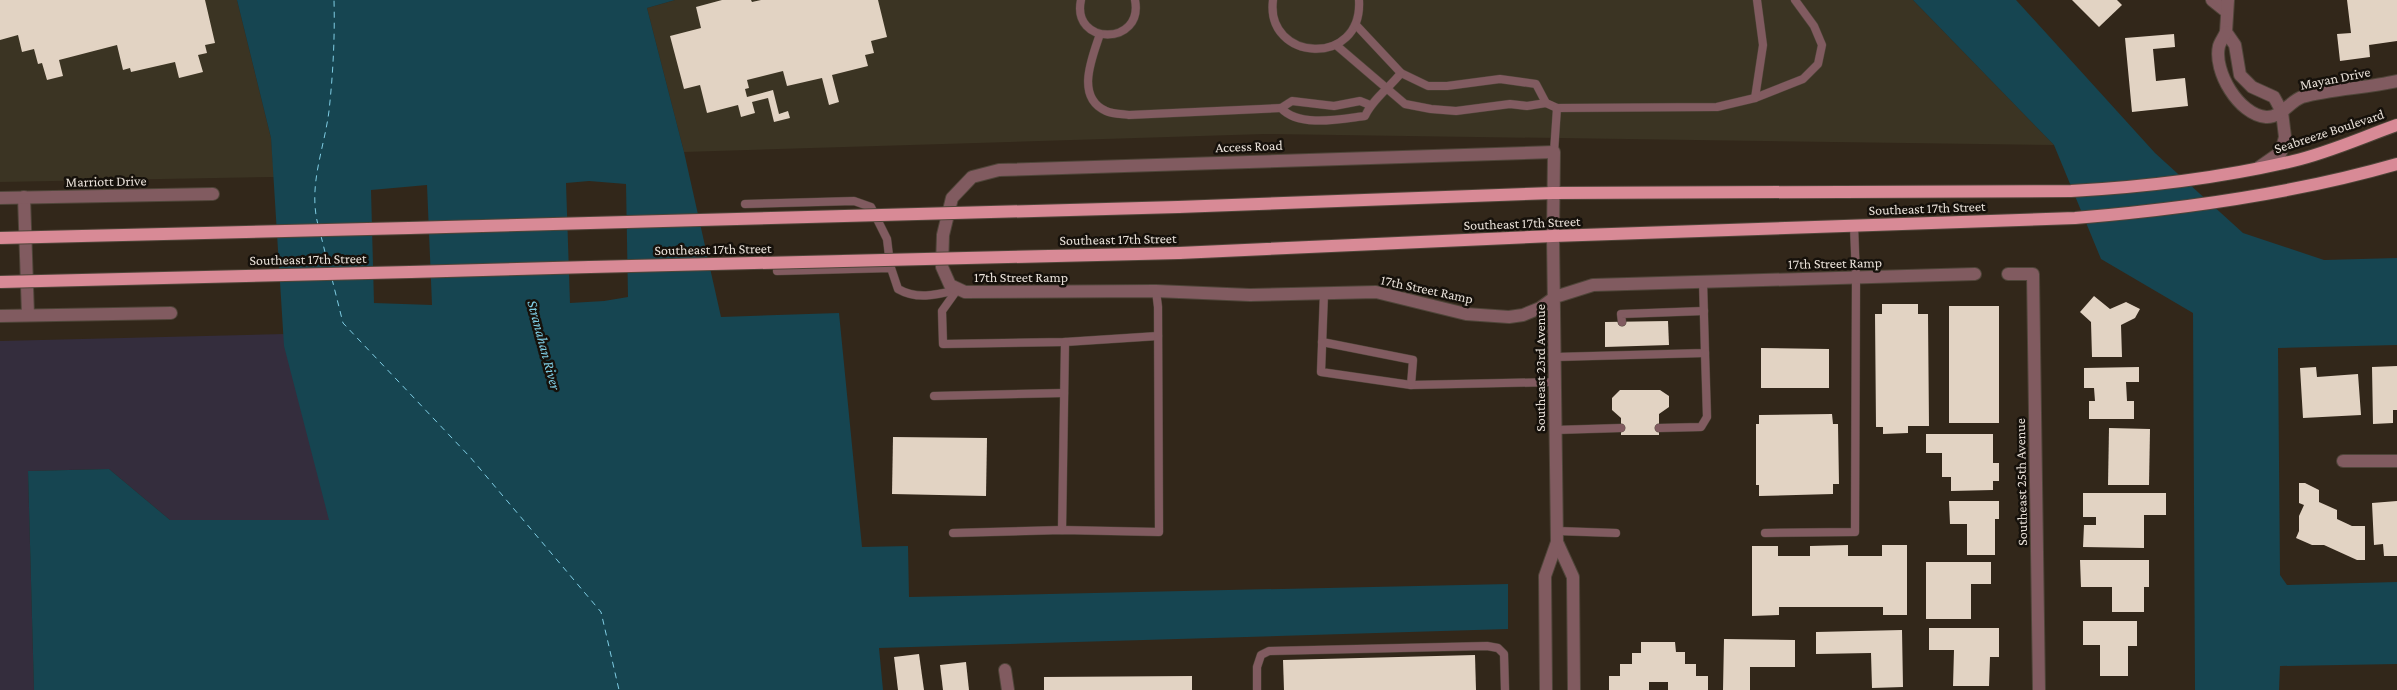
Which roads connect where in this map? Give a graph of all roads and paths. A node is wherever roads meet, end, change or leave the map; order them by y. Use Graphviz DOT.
graph roads {
  1 [pos="1081,0"];
  2 [pos="1134,0"];
  3 [pos="1273,0"];
  4 [pos="1359,0"];
  5 [pos="1757,0"];
  6 [pos="1795,0"];
  7 [pos="2212,0"];
  8 [pos="2228,6"];
  9 [pos="1356,25"];
  10 [pos="2226,32"];
  11 [pos="1100,34"];
  12 [pos="1336,45"];
  13 [pos="1401,73"];
  14 [pos="2397,81"];
  15 [pos="1388,89"];
  16 [pos="1755,98"];
  17 [pos="1546,103"];
  18 [pos="1370,105"];
  19 [pos="1281,108"];
  20 [pos="1557,108"];
  21 [pos="2282,112"];
  22 [pos="2397,125"];
  23 [pos="1554,152"];
  24 [pos="2397,164"];
  25 [pos="2258,168"];
  26 [pos="2211,177"];
  27 [pos="1553,193"];
  28 [pos="213,194"];
  29 [pos="24,197"];
  30 [pos="0,198"];
  31 [pos="745,204"];
  32 [pos="1854,226"];
  33 [pos="943,235"];
  34 [pos="1553,236"];
  35 [pos="0,238"];
  36 [pos="891,268"];
  37 [pos="777,271"];
  38 [pos="1975,274"];
  39 [pos="2008,274"];
  40 [pos="1856,277"];
  41 [pos="1703,281"];
  42 [pos="0,282"];
  43 [pos="957,290"];
  44 [pos="1156,291"];
  45 [pos="1324,293"];
  46 [pos="1554,297"];
  47 [pos="1704,311"];
  48 [pos="170,312"];
  49 [pos="1647,313"];
  50 [pos="28,315"];
  51 [pos="0,316"];
  52 [pos="1622,322"];
  53 [pos="1646,322"];
  54 [pos="1158,336"];
  55 [pos="1065,342"];
  56 [pos="1322,342"];
  57 [pos="1647,345"];
  58 [pos="1622,346"];
  59 [pos="1705,353"];
  60 [pos="1648,354"];
  61 [pos="1622,355"];
  62 [pos="1554,357"];
  63 [pos="1555,382"];
  64 [pos="1411,385"];
  65 [pos="1064,393"];
  66 [pos="934,396"];
  67 [pos="1621,428"];
  68 [pos="1659,428"];
  69 [pos="1555,430"];
  70 [pos="2343,461"];
  71 [pos="2397,461"];
  72 [pos="1062,530"];
  73 [pos="953,532"];
  74 [pos="1616,532"];
  75 [pos="1765,533"];
  76 [pos="1557,537"];
  77 [pos="1005,670"];
  78 [pos="1008,690"];
  79 [pos="1257,690"];
  80 [pos="1504,690"];
  81 [pos="1546,690"];
  82 [pos="1574,690"];
  83 [pos="2039,690"];
  1 -- 11 [label="lane"];
  2 -- 11 [label="lane"];
  3 -- 12 [label="lane"];
  4 -- 9 [label="lane"];
  5 -- 16 [label="lane"];
  6 -- 16 [label="lane"];
  7 -- 8 [label="street"];
  8 -- 10 [label="street"];
  9 -- 12 [label="lane"];
  9 -- 13 [label="lane"];
  10 -- 21 [label="street"];
  10 -- 21 [label="street"];
  11 -- 19 [label="lane"];
  12 -- 15 [label="lane"];
  13 -- 15 [label="lane"];
  13 -- 17 [label="lane"];
  14 -- 21 [label="street, Mayan Drive"];
  15 -- 17 [label="lane"];
  15 -- 18 [label="lane"];
  16 -- 20 [label="lane"];
  17 -- 20 [label="lane"];
  18 -- 19 [label="lane"];
  18 -- 19 [label="lane"];
  20 -- 23 [label="lane"];
  21 -- 25 [label="street"];
  22 -- 25 [label="main road, Seabreeze Boulevard"];
  23 -- 27 [label="street"];
  23 -- 33 [label="street, Access Road"];
  24 -- 32 [label="main road, Southeast 17th Street"];
  25 -- 26 [label="main road, Seabreeze Boulevard"];
  26 -- 27 [label="main road, Southeast 17th Street"];
  27 -- 34 [label="street, Southeast 23rd Avenue"];
  27 -- 35 [label="main road, Southeast 17th Street, bridge"];
  28 -- 29 [label="street, Marriott Drive"];
  29 -- 30 [label="street, Marriott Drive"];
  29 -- 50 [label="street"];
  31 -- 36 [label="lane"];
  32 -- 34 [label="main road, Southeast 17th Street"];
  32 -- 40 [label="lane"];
  33 -- 43 [label="street, 17th Street Ramp"];
  34 -- 42 [label="main road, Southeast 17th Street, bridge"];
  34 -- 46 [label="street, Southeast 23rd Avenue"];
  36 -- 37 [label="lane"];
  36 -- 43 [label="lane"];
  38 -- 40 [label="street, 17th Street Ramp"];
  39 -- 83 [label="street, Southeast 25th Avenue"];
  40 -- 41 [label="street, 17th Street Ramp"];
  40 -- 75 [label="lane"];
  41 -- 46 [label="street, 17th Street Ramp"];
  41 -- 47 [label="lane"];
  43 -- 44 [label="street, 17th Street Ramp"];
  43 -- 55 [label="lane"];
  44 -- 45 [label="street, 17th Street Ramp"];
  44 -- 54 [label="lane"];
  45 -- 46 [label="street, 17th Street Ramp"];
  45 -- 56 [label="lane"];
  46 -- 62 [label="street, Southeast 23rd Avenue"];
  47 -- 49 [label="lane"];
  47 -- 59 [label="lane"];
  48 -- 50 [label="street"];
  49 -- 52 [label="lane"];
  49 -- 53 [label="lane"];
  50 -- 51 [label="street"];
  54 -- 55 [label="lane"];
  54 -- 72 [label="lane"];
  55 -- 65 [label="lane"];
  56 -- 64 [label="lane"];
  56 -- 64 [label="lane"];
  57 -- 60 [label="lane"];
  58 -- 61 [label="lane"];
  59 -- 60 [label="lane"];
  59 -- 68 [label="lane"];
  60 -- 61 [label="lane"];
  61 -- 62 [label="lane"];
  62 -- 63 [label="street, Southeast 23rd Avenue"];
  63 -- 64 [label="lane"];
  63 -- 69 [label="street, Southeast 23rd Avenue"];
  65 -- 66 [label="lane"];
  65 -- 72 [label="lane"];
  67 -- 69 [label="lane"];
  69 -- 76 [label="street, Southeast 23rd Avenue"];
  70 -- 71 [label="street"];
  72 -- 73 [label="lane"];
  74 -- 76 [label="lane"];
  76 -- 81 [label="street, Southeast 23rd Avenue"];
  76 -- 82 [label="street, Southeast 23rd Avenue"];
  77 -- 78 [label="street"];
  79 -- 80 [label="lane"];
}
